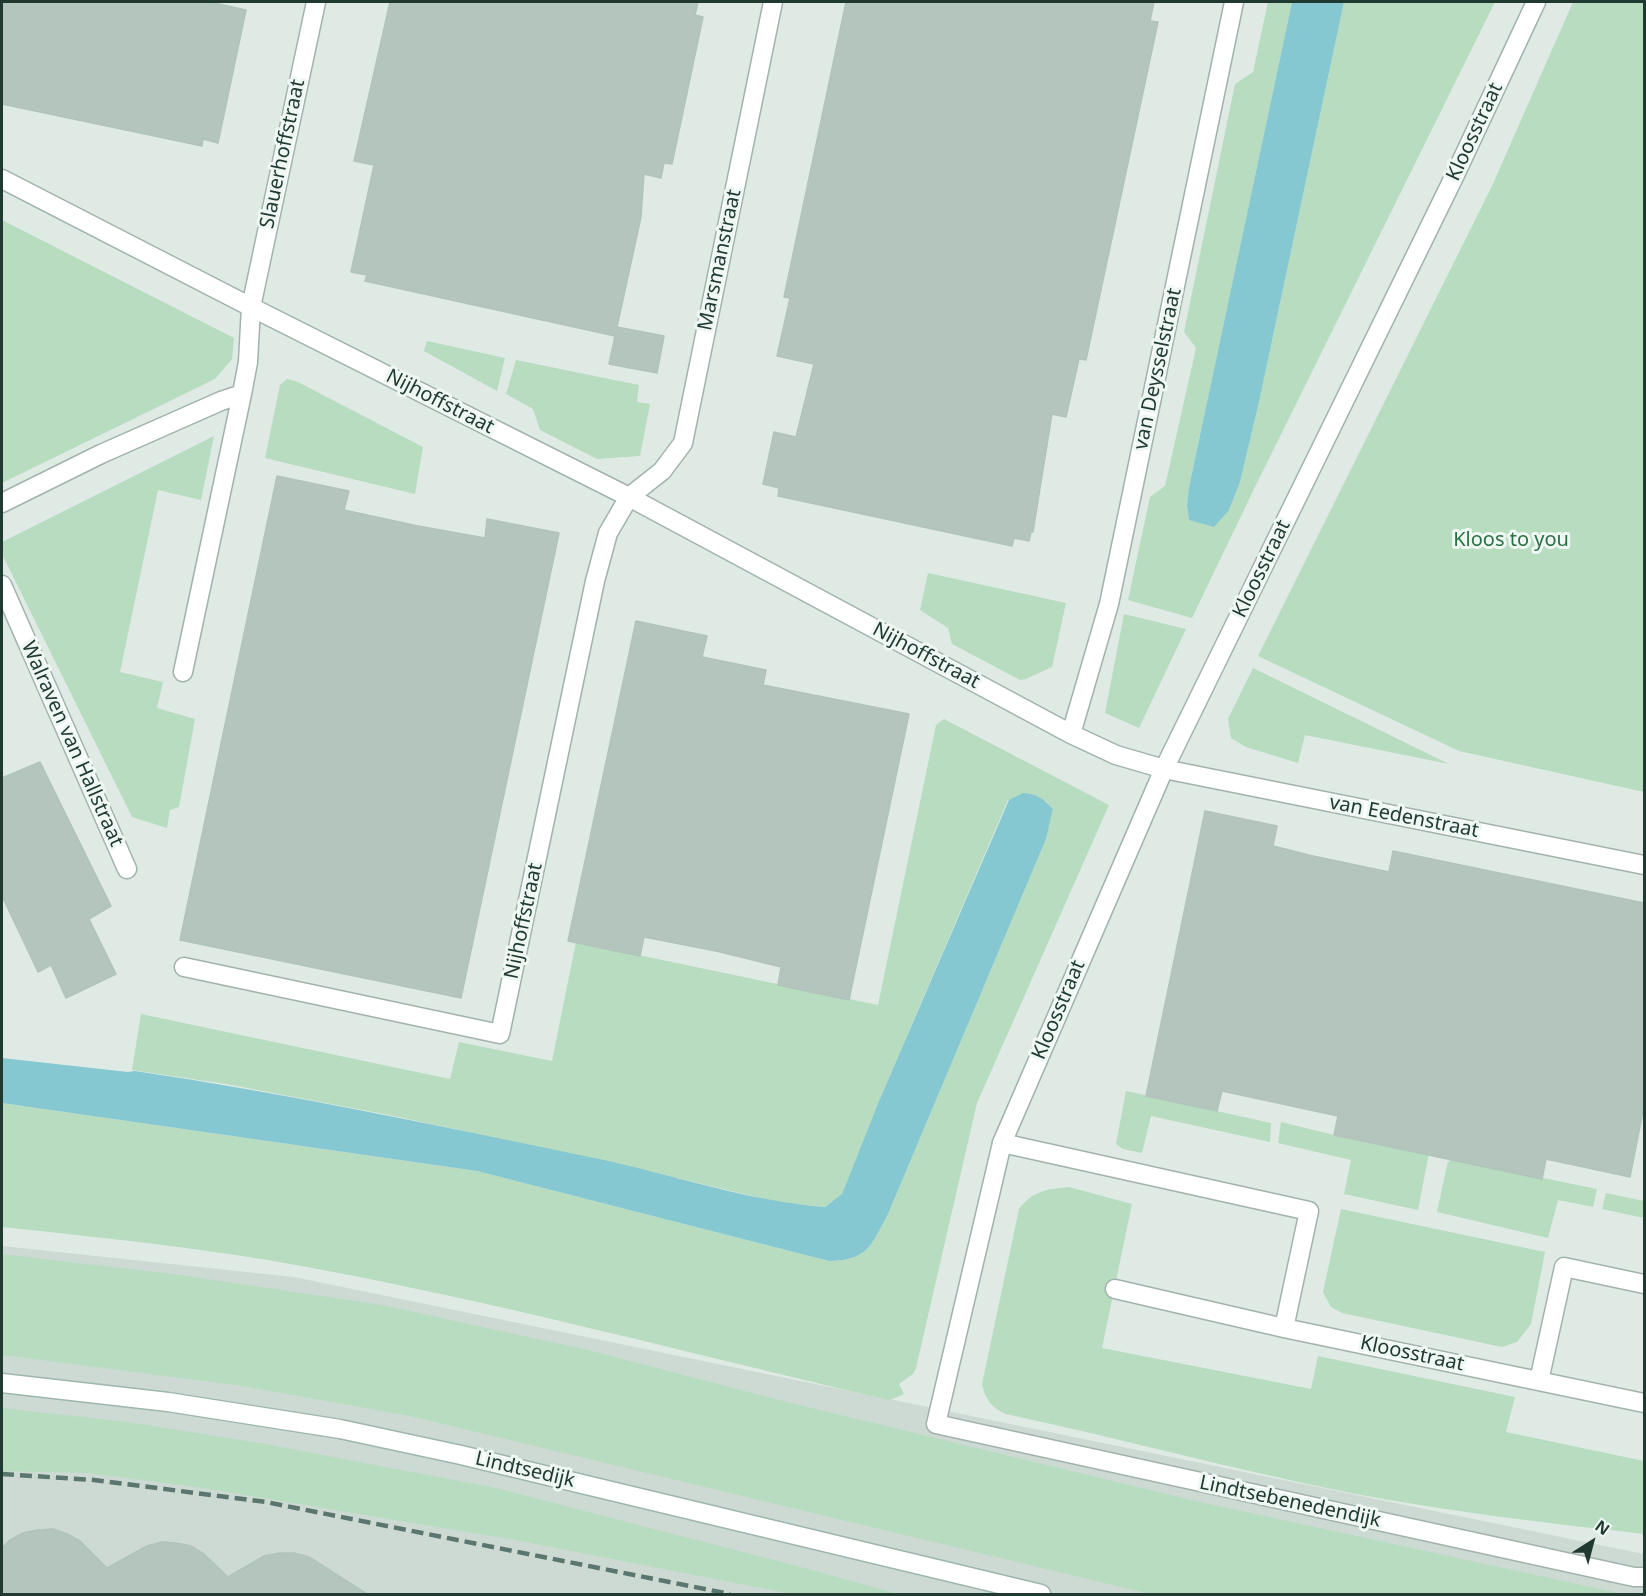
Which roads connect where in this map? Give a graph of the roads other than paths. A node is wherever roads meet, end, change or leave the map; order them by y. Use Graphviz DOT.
graph roads {
  1 [pos="316,2"];
  2 [pos="772,2"];
  3 [pos="1234,2"];
  4 [pos="1536,2"];
  5 [pos="2,179"];
  6 [pos="251,307"];
  7 [pos="242,394"];
  8 [pos="629,497"];
  9 [pos="2,504"];
  10 [pos="2,585"];
  11 [pos="183,672"];
  12 [pos="1071,734"];
  13 [pos="1164,769"];
  14 [pos="1644,865"];
  15 [pos="127,869"];
  16 [pos="184,967"];
  17 [pos="1002,1143"];
  18 [pos="1644,1284"];
  19 [pos="1115,1289"];
  20 [pos="1284,1328"];
  21 [pos="1539,1381"];
  22 [pos="2,1383"];
  23 [pos="1644,1403"];
  24 [pos="936,1424"];
  25 [pos="1644,1577"];
  26 [pos="1041,1594"];
  1 -- 6 [label="street, Slauerhoffstraat"];
  2 -- 8 [label="street, Marsmanstraat"];
  3 -- 12 [label="street, van Deysselstraat"];
  4 -- 13 [label="street, Kloosstraat"];
  5 -- 6 [label="street, Nijhoffstraat"];
  6 -- 7 [label="street"];
  6 -- 8 [label="street, Nijhoffstraat"];
  7 -- 9 [label="street"];
  7 -- 11 [label="street"];
  8 -- 12 [label="street, Nijhoffstraat"];
  8 -- 16 [label="street, Nijhoffstraat"];
  10 -- 15 [label="street, Walraven van Hallstraat"];
  12 -- 13 [label="street, Nijhoffstraat"];
  13 -- 14 [label="street, van Eedenstraat"];
  13 -- 17 [label="street, Kloosstraat"];
  17 -- 20 [label="street"];
  17 -- 24 [label="street, Kloosstraat"];
  18 -- 21 [label="street"];
  19 -- 20 [label="street, Kloosstraat"];
  20 -- 21 [label="street, Kloosstraat"];
  21 -- 23 [label="street, Kloosstraat"];
  22 -- 26 [label="street, Lindtsedijk"];
  24 -- 25 [label="street, Lindtsebenedendijk"];
}
